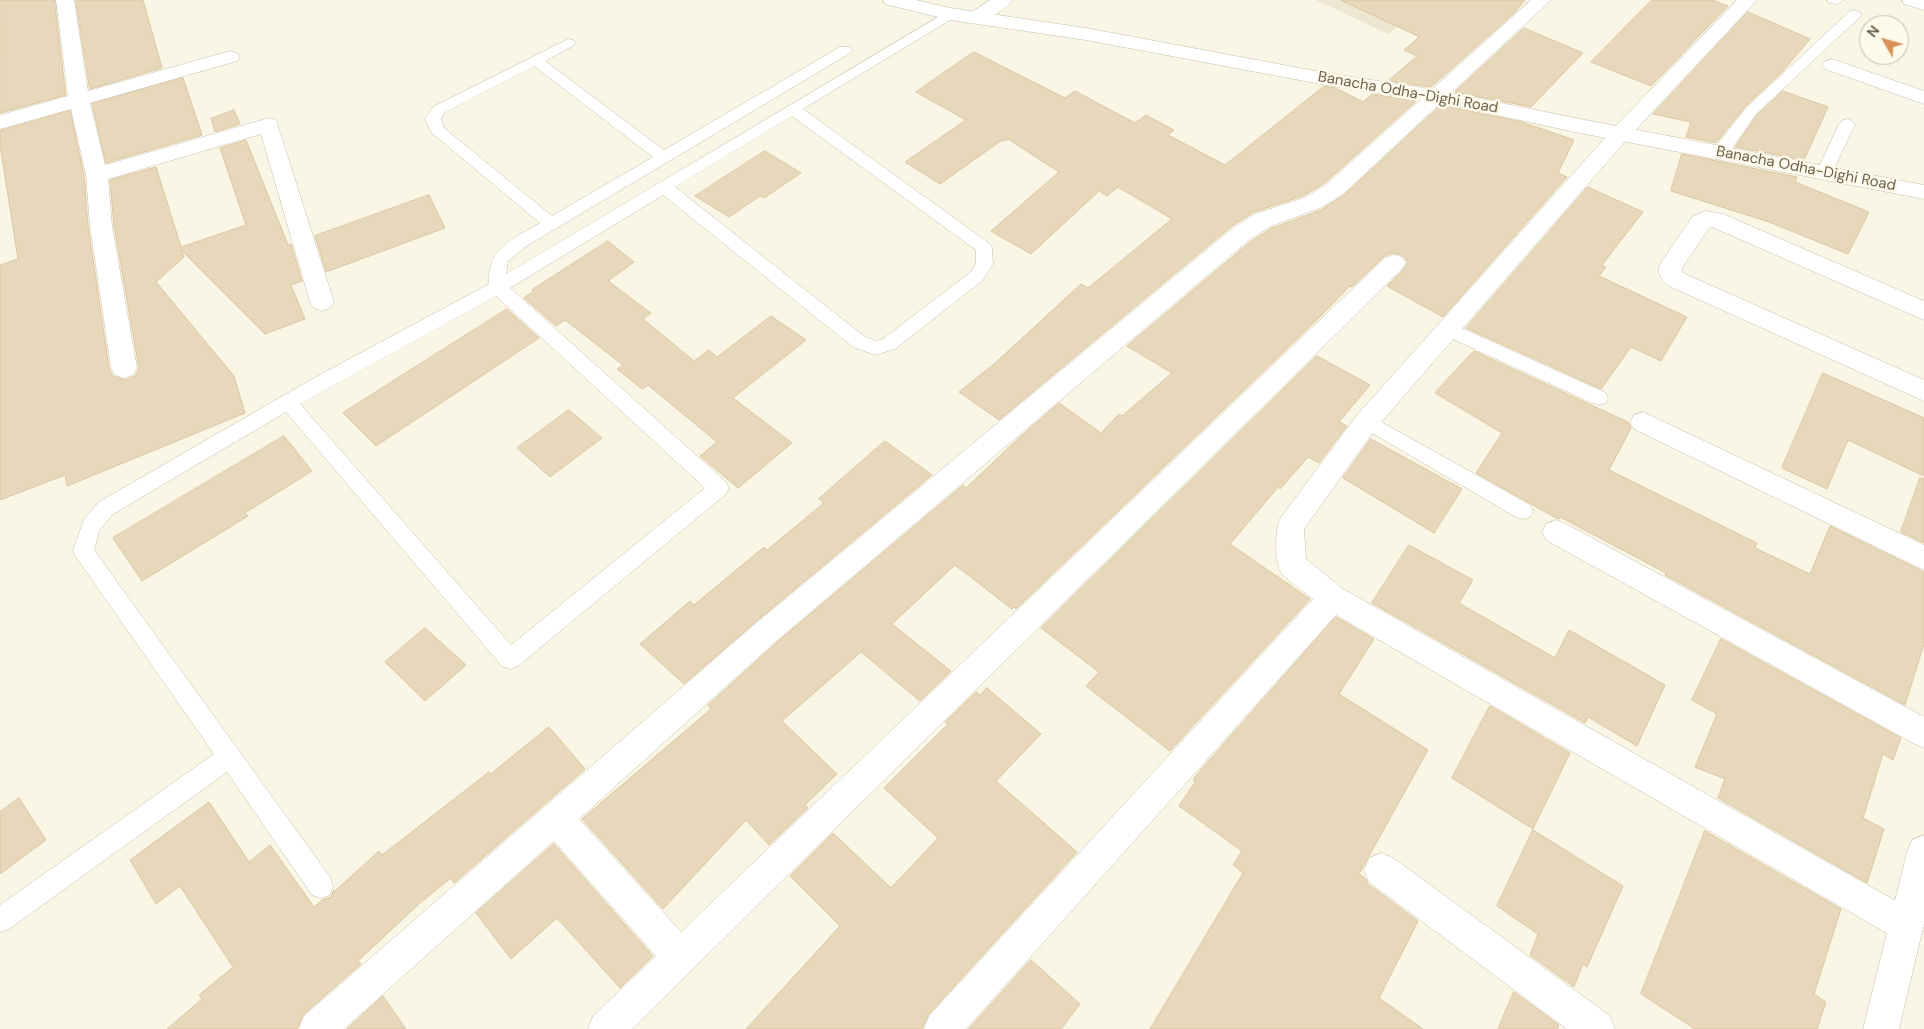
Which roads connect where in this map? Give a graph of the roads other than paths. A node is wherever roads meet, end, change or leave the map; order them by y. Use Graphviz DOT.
graph roads {
  1 [pos="65,0"];
  2 [pos="892,0"];
  3 [pos="1004,0"];
  4 [pos="1542,0"];
  5 [pos="1748,0"];
  6 [pos="1911,0"];
  7 [pos="1924,4"];
  8 [pos="950,14"];
  9 [pos="1854,14"];
  10 [pos="976,18"];
  11 [pos="568,43"];
  12 [pos="845,50"];
  13 [pos="230,57"];
  14 [pos="535,60"];
  15 [pos="1832,64"];
  16 [pos="1437,96"];
  17 [pos="1924,98"];
  18 [pos="80,100"];
  19 [pos="793,109"];
  20 [pos="0,122"];
  21 [pos="1847,124"];
  22 [pos="1621,133"];
  23 [pos="1720,153"];
  24 [pos="663,157"];
  25 [pos="1824,173"];
  26 [pos="97,175"];
  27 [pos="664,187"];
  28 [pos="1924,192"];
  29 [pos="550,224"];
  30 [pos="1394,263"];
  31 [pos="498,287"];
  32 [pos="322,302"];
  33 [pos="1924,311"];
  34 [pos="1448,329"];
  35 [pos="124,368"];
  36 [pos="1924,390"];
  37 [pos="1599,398"];
  38 [pos="288,402"];
  39 [pos="1367,421"];
  40 [pos="1643,422"];
  41 [pos="1523,511"];
  42 [pos="1556,532"];
  43 [pos="1924,558"];
  44 [pos="1333,598"];
  45 [pos="1924,733"];
  46 [pos="229,757"];
  47 [pos="556,818"];
  48 [pos="1924,852"];
  49 [pos="1381,870"];
  50 [pos="321,886"];
  51 [pos="0,920"];
  52 [pos="1907,926"];
  53 [pos="680,957"];
  54 [pos="317,1029"];
  55 [pos="606,1029"];
  56 [pos="942,1029"];
  57 [pos="1597,1029"];
  58 [pos="1881,1029"];
  1 -- 18 [label="street"];
  2 -- 8 [label="street, Banacha Odha-Dighi Road"];
  3 -- 10 [label="street"];
  4 -- 16 [label="street"];
  5 -- 22 [label="street"];
  6 -- 7 [label="street"];
  8 -- 10 [label="street, Banacha Odha-Dighi Road"];
  8 -- 19 [label="lane"];
  9 -- 23 [label="lane"];
  10 -- 16 [label="street, Banacha Odha-Dighi Road"];
  11 -- 14 [label="lane"];
  12 -- 24 [label="lane"];
  13 -- 18 [label="street"];
  14 -- 24 [label="lane"];
  14 -- 29 [label="lane"];
  15 -- 17 [label="street"];
  16 -- 22 [label="street, Banacha Odha-Dighi Road"];
  16 -- 47 [label="street"];
  18 -- 20 [label="street"];
  18 -- 26 [label="street"];
  19 -- 27 [label="lane"];
  19 -- 27 [label="lane"];
  21 -- 25 [label="lane"];
  22 -- 23 [label="street, Banacha Odha-Dighi Road"];
  22 -- 34 [label="street"];
  23 -- 25 [label="street, Banacha Odha-Dighi Road"];
  24 -- 29 [label="lane"];
  25 -- 28 [label="street, Banacha Odha-Dighi Road"];
  26 -- 32 [label="street"];
  26 -- 35 [label="street"];
  27 -- 31 [label="lane"];
  29 -- 31 [label="lane"];
  30 -- 53 [label="street"];
  31 -- 38 [label="lane"];
  31 -- 38 [label="lane"];
  33 -- 36 [label="street"];
  34 -- 37 [label="lane"];
  34 -- 39 [label="street"];
  38 -- 46 [label="lane"];
  39 -- 41 [label="lane"];
  39 -- 44 [label="street"];
  40 -- 43 [label="street"];
  42 -- 45 [label="street"];
  44 -- 52 [label="street"];
  44 -- 56 [label="street"];
  46 -- 50 [label="lane"];
  46 -- 51 [label="lane"];
  47 -- 53 [label="street"];
  47 -- 54 [label="street"];
  48 -- 52 [label="street"];
  49 -- 57 [label="street"];
  52 -- 58 [label="street"];
  53 -- 55 [label="street"];
}
